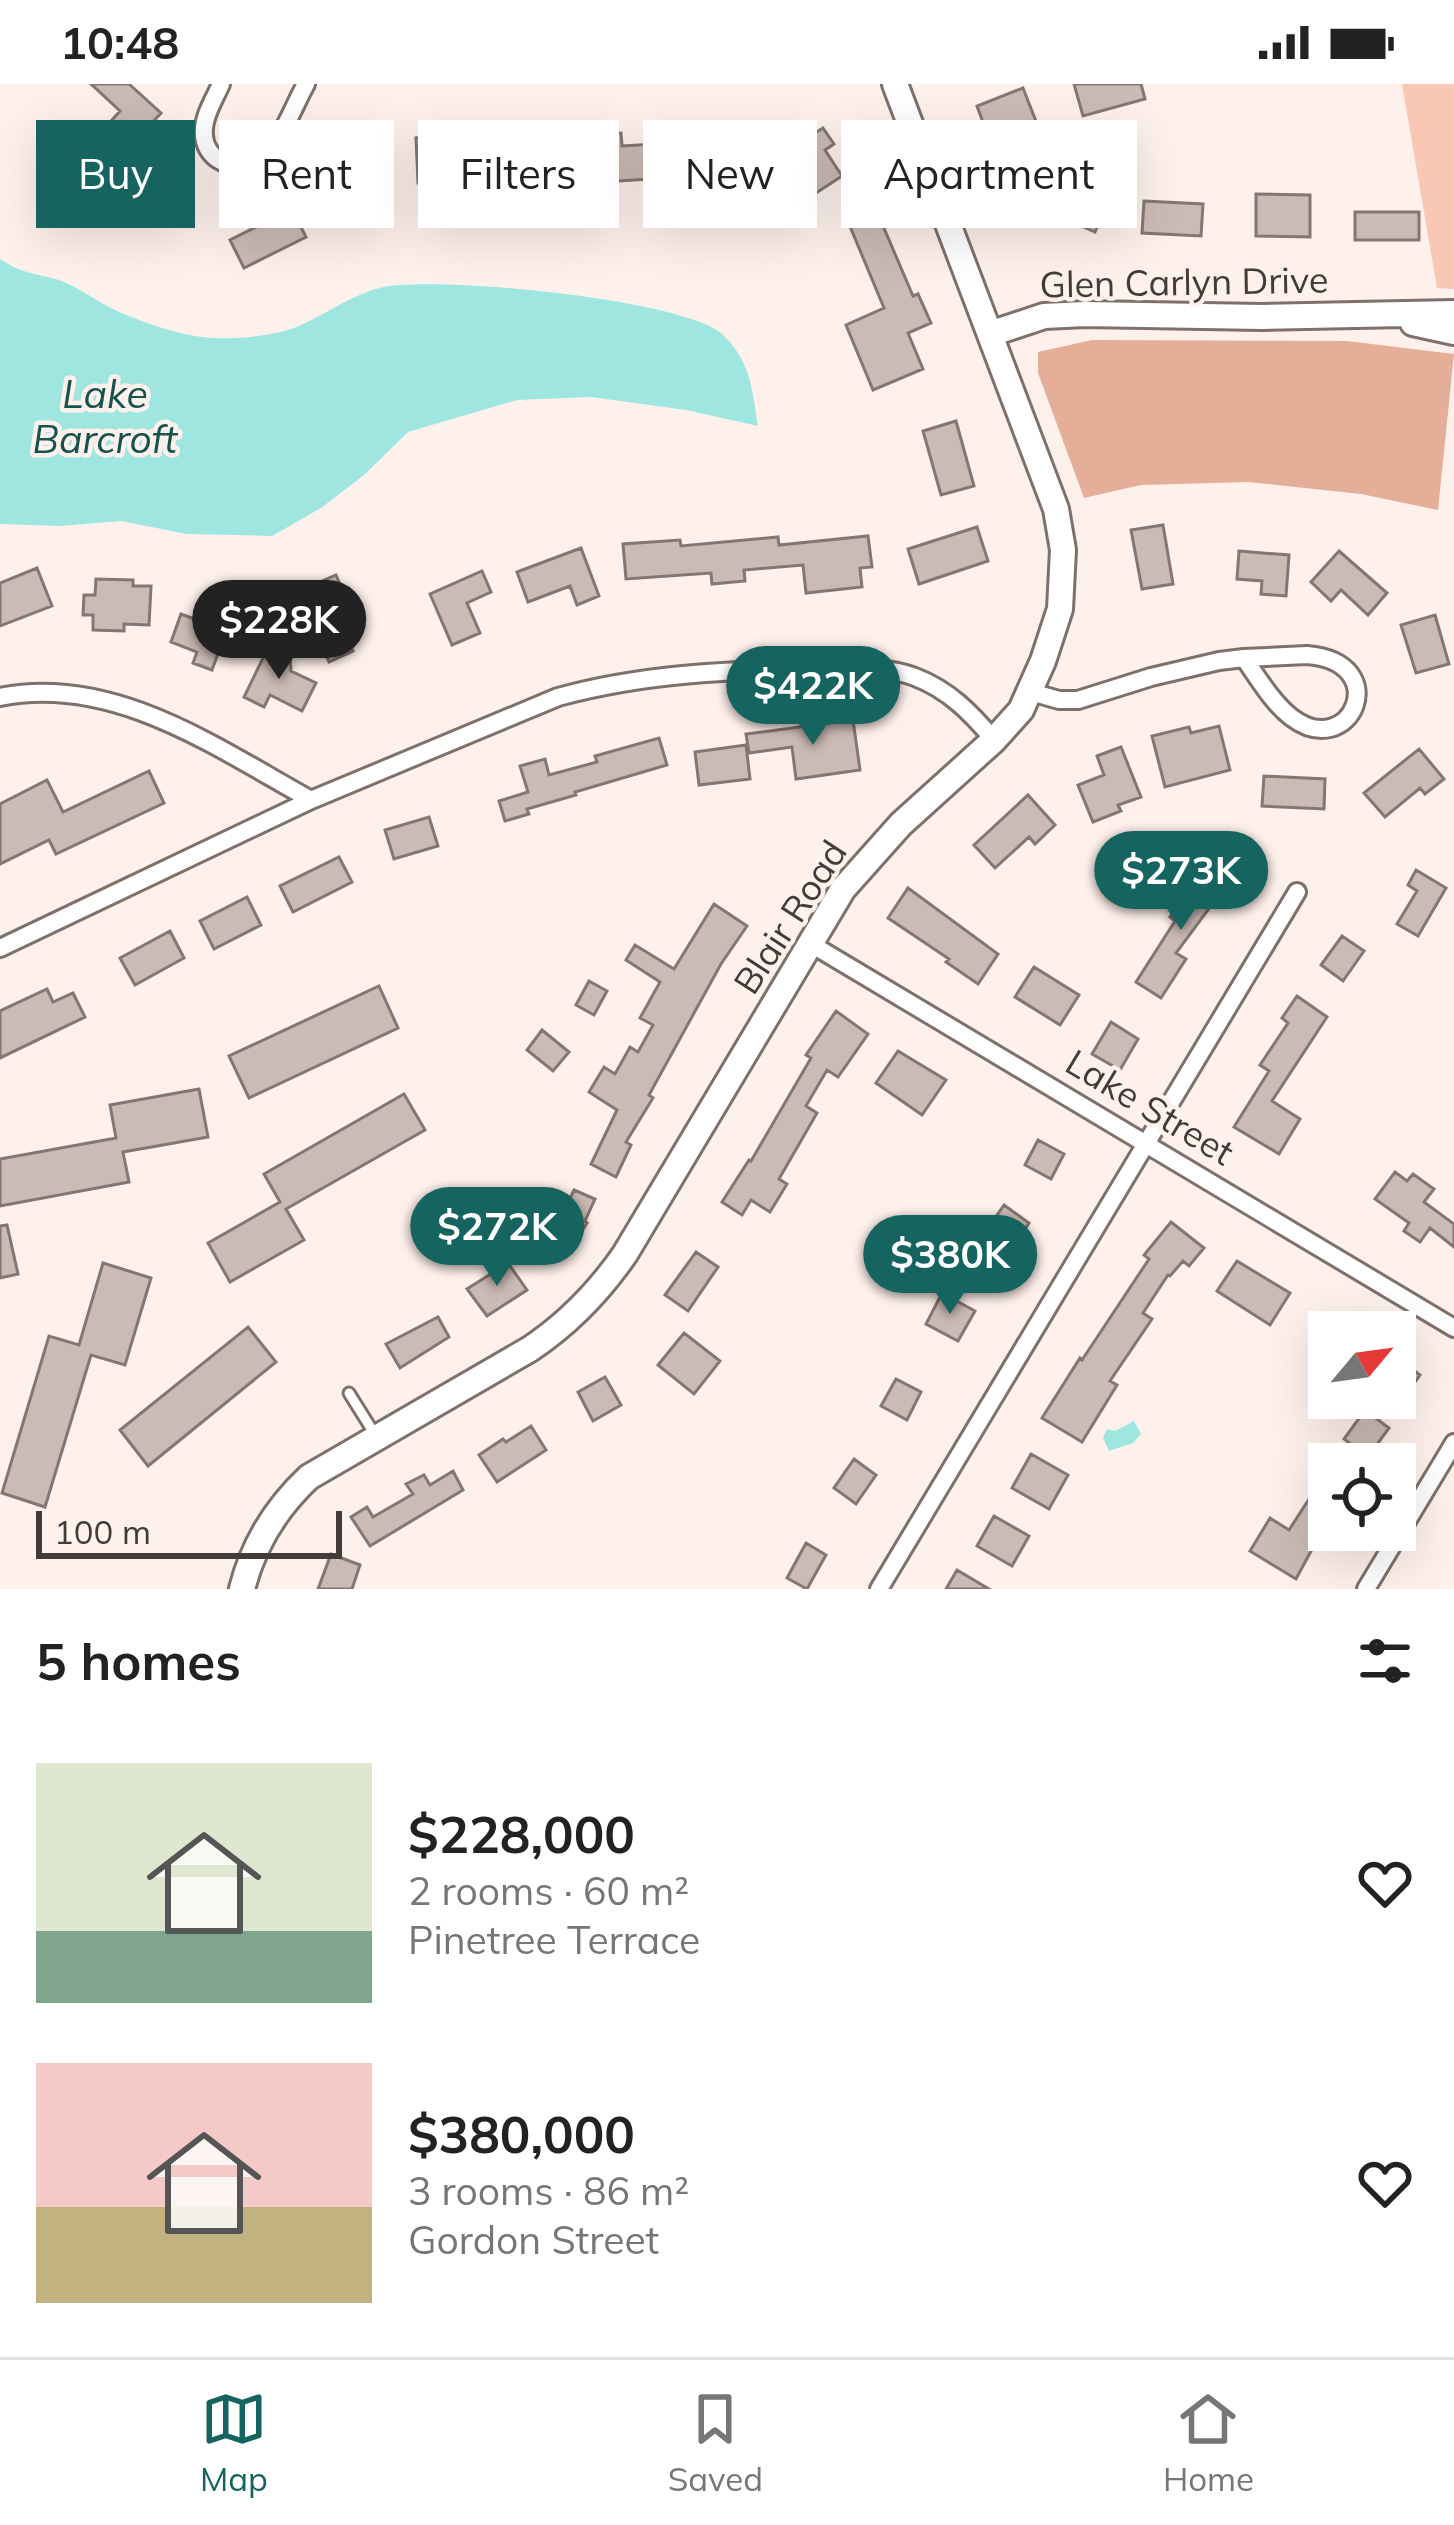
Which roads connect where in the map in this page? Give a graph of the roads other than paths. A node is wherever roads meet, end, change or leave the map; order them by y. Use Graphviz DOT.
graph roads {
  1 [pos="221,84"];
  2 [pos="306,84"];
  3 [pos="895,84"];
  4 [pos="1454,313"];
  5 [pos="1382,314"];
  6 [pos="1454,332"];
  7 [pos="990,334"];
  8 [pos="1244,658"];
  9 [pos="1031,692"];
  10 [pos="0,697"];
  11 [pos="994,740"];
  12 [pos="310,800"];
  13 [pos="1297,892"];
  14 [pos="812,944"];
  15 [pos="0,948"];
  16 [pos="1145,1143"];
  17 [pos="1454,1328"];
  18 [pos="349,1393"];
  19 [pos="377,1438"];
  20 [pos="1454,1443"];
  21 [pos="242,1589"];
  22 [pos="879,1589"];
  23 [pos="1366,1589"];
  1 -- 2 [label="street"];
  3 -- 7 [label="street, Blair Road"];
  4 -- 5 [label="street, Glen Carlyn Drive"];
  5 -- 6 [label="street, Glen Carlyn Drive"];
  5 -- 7 [label="street, Glen Carlyn Drive"];
  7 -- 9 [label="street, Blair Road"];
  8 -- 8 [label="street"];
  8 -- 9 [label="street"];
  9 -- 11 [label="street, Blair Road"];
  10 -- 12 [label="street"];
  11 -- 12 [label="street"];
  11 -- 14 [label="street, Blair Road"];
  12 -- 15 [label="street"];
  13 -- 16 [label="street"];
  14 -- 16 [label="street, Lake Street"];
  14 -- 19 [label="street, Blair Road"];
  16 -- 17 [label="street, Lake Street"];
  16 -- 22 [label="street"];
  18 -- 19 [label="lane"];
  19 -- 21 [label="street, Blair Road"];
  20 -- 23 [label="street"];
}
